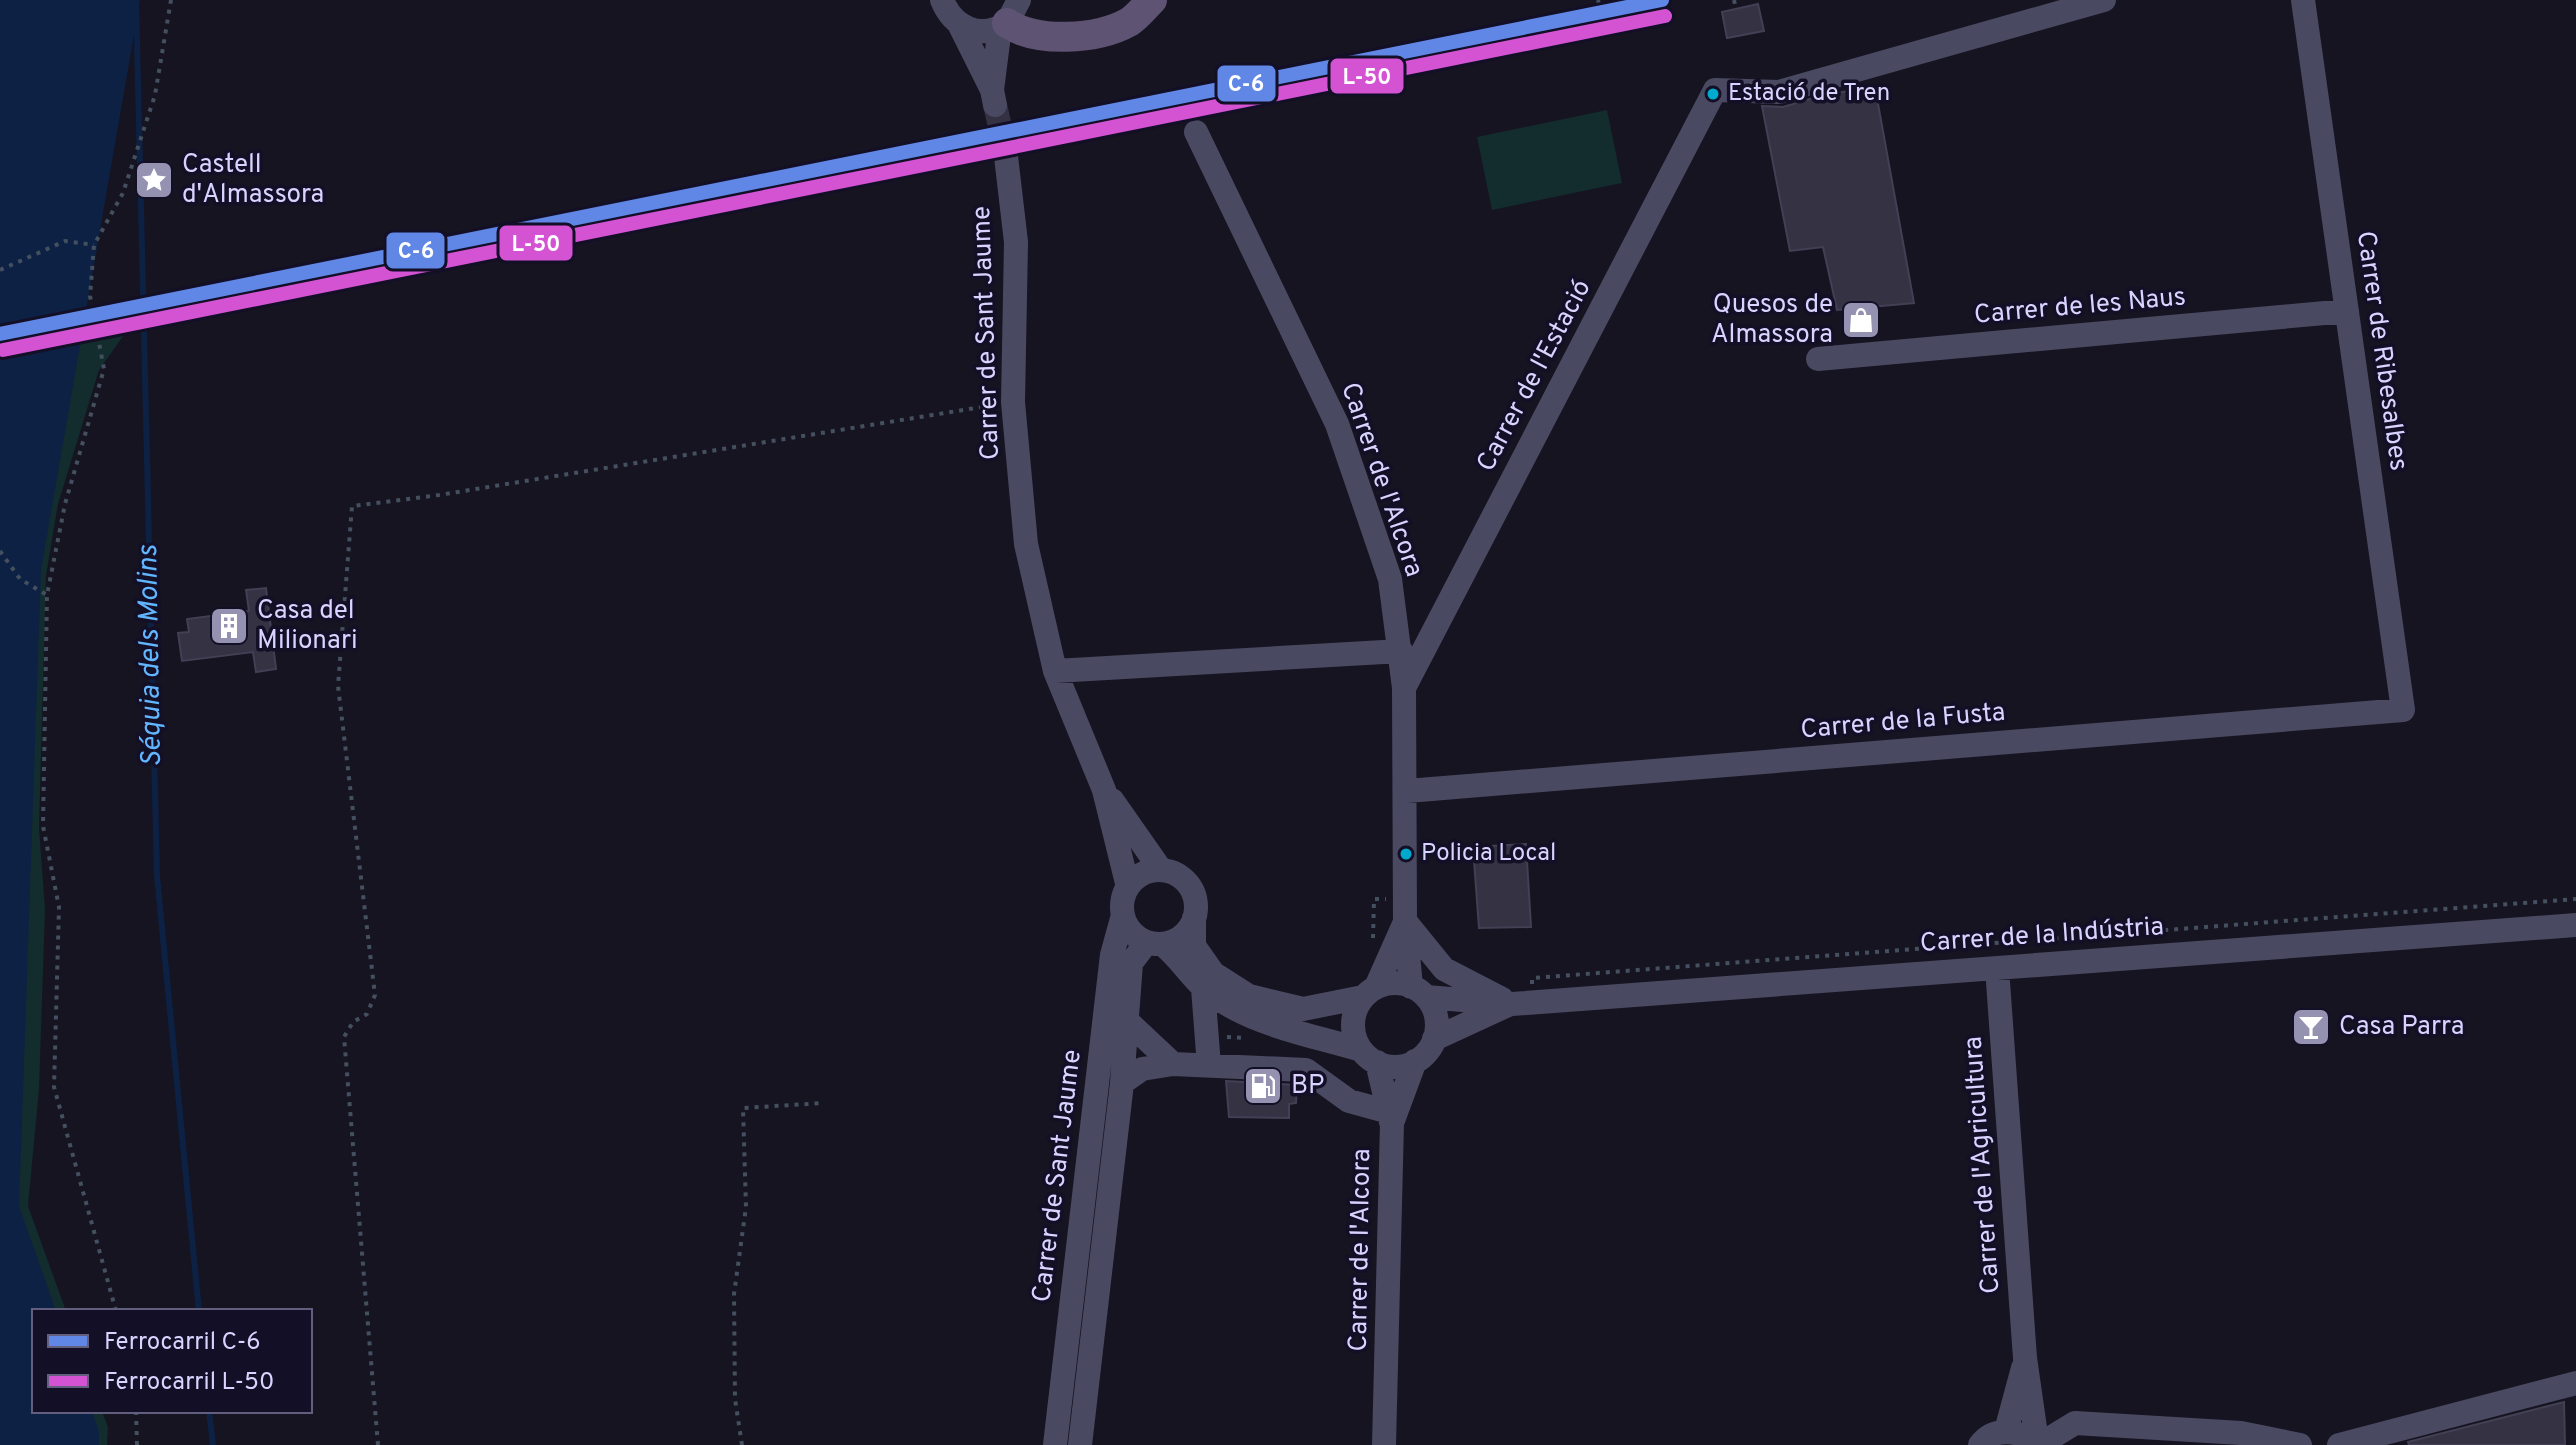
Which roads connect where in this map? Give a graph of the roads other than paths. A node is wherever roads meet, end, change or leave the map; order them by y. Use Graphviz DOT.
graph roads {
  1 [pos="942,0"];
  2 [pos="1152,0"];
  3 [pos="2104,0"];
  4 [pos="2303,0"];
  5 [pos="1009,16"];
  6 [pos="960,26"];
  7 [pos="1196,132"];
  8 [pos="1005,148"];
  9 [pos="2347,311"];
  10 [pos="1818,359"];
  11 [pos="1401,651"];
  12 [pos="1055,671"];
  13 [pos="1404,688"];
  14 [pos="2403,710"];
  15 [pos="1104,790"];
  16 [pos="1407,791"];
  17 [pos="1161,870"];
  18 [pos="1128,887"];
  19 [pos="1405,910"];
  20 [pos="1123,915"];
  21 [pos="1194,918"];
  22 [pos="2576,925"];
  23 [pos="1155,943"];
  24 [pos="1997,968"];
  25 [pos="1203,988"];
  26 [pos="1370,992"];
  27 [pos="1418,992"];
  28 [pos="1522,1003"];
  29 [pos="1126,1020"];
  30 [pos="1321,1038"];
  31 [pos="1434,1039"];
  32 [pos="1415,1061"];
  33 [pos="1173,1064"];
  34 [pos="1373,1065"];
  35 [pos="1209,1066"];
  36 [pos="1306,1070"];
  37 [pos="1122,1083"];
  38 [pos="1349,1101"];
  39 [pos="1390,1118"];
  40 [pos="2025,1358"];
  41 [pos="2576,1383"];
  42 [pos="2006,1431"];
  43 [pos="2038,1444"];
  44 [pos="1055,1445"];
  45 [pos="1080,1445"];
  46 [pos="1384,1445"];
  47 [pos="1980,1445"];
  48 [pos="2300,1445"];
  49 [pos="2339,1445"];
  1 -- 6 [label="street"];
  2 -- 5 [label="main road"];
  3 -- 13 [label="street, Carrer de l'Estació"];
  4 -- 9 [label="street, Carrer de Ribesalbes"];
  5 -- 6 [label="street"];
  5 -- 6 [label="street"];
  7 -- 11 [label="street, Carrer de l'Alcora"];
  8 -- 12 [label="street, Carrer de Sant Jaume"];
  9 -- 10 [label="street, Carrer de les Naus"];
  9 -- 14 [label="street, Carrer de Ribesalbes"];
  11 -- 12 [label="street"];
  11 -- 13 [label="street, Carrer de l'Alcora"];
  12 -- 15 [label="street, Carrer de Sant Jaume"];
  13 -- 16 [label="street, Carrer de l'Alcora"];
  14 -- 16 [label="street, Carrer de la Fusta"];
  15 -- 17 [label="street, Carrer de Sant Jaume"];
  15 -- 18 [label="street, Carrer de Sant Jaume"];
  16 -- 19 [label="street, Carrer de l'Alcora"];
  17 -- 18 [label="street"];
  17 -- 21 [label="street"];
  18 -- 20 [label="street"];
  19 -- 26 [label="street, Carrer de l'Alcora"];
  19 -- 27 [label="street, Carrer de l'Alcora"];
  19 -- 28 [label="street"];
  20 -- 23 [label="street"];
  20 -- 44 [label="street, Carrer de Sant Jaume"];
  21 -- 23 [label="street"];
  21 -- 26 [label="street"];
  22 -- 24 [label="street, Carrer de la Indústria"];
  23 -- 25 [label="street"];
  23 -- 29 [label="street, Carrer de Sant Jaume"];
  24 -- 28 [label="street, Carrer de la Indústria"];
  24 -- 40 [label="street, Carrer de l'Agricultura"];
  25 -- 30 [label="street"];
  25 -- 35 [label="street"];
  26 -- 27 [label="street"];
  26 -- 34 [label="street"];
  27 -- 28 [label="street, Carrer de la Indústria"];
  27 -- 31 [label="street"];
  28 -- 31 [label="street, Carrer de la Indústria"];
  29 -- 33 [label="street"];
  29 -- 37 [label="street, Carrer de Sant Jaume"];
  30 -- 34 [label="street"];
  30 -- 36 [label="street"];
  31 -- 32 [label="street"];
  32 -- 34 [label="street"];
  32 -- 39 [label="street, Carrer de l'Alcora"];
  33 -- 35 [label="street"];
  33 -- 37 [label="street"];
  34 -- 38 [label="street"];
  34 -- 39 [label="street"];
  35 -- 36 [label="street"];
  36 -- 38 [label="street"];
  37 -- 45 [label="street, Carrer de Sant Jaume"];
  38 -- 39 [label="street"];
  39 -- 46 [label="street, Carrer de l'Alcora"];
  40 -- 42 [label="street, Carrer de l'Agricultura"];
  40 -- 43 [label="street, Carrer de l'Agricultura"];
  41 -- 49 [label="street"];
  42 -- 43 [label="street"];
  42 -- 47 [label="street"];
  43 -- 48 [label="street"];
}
